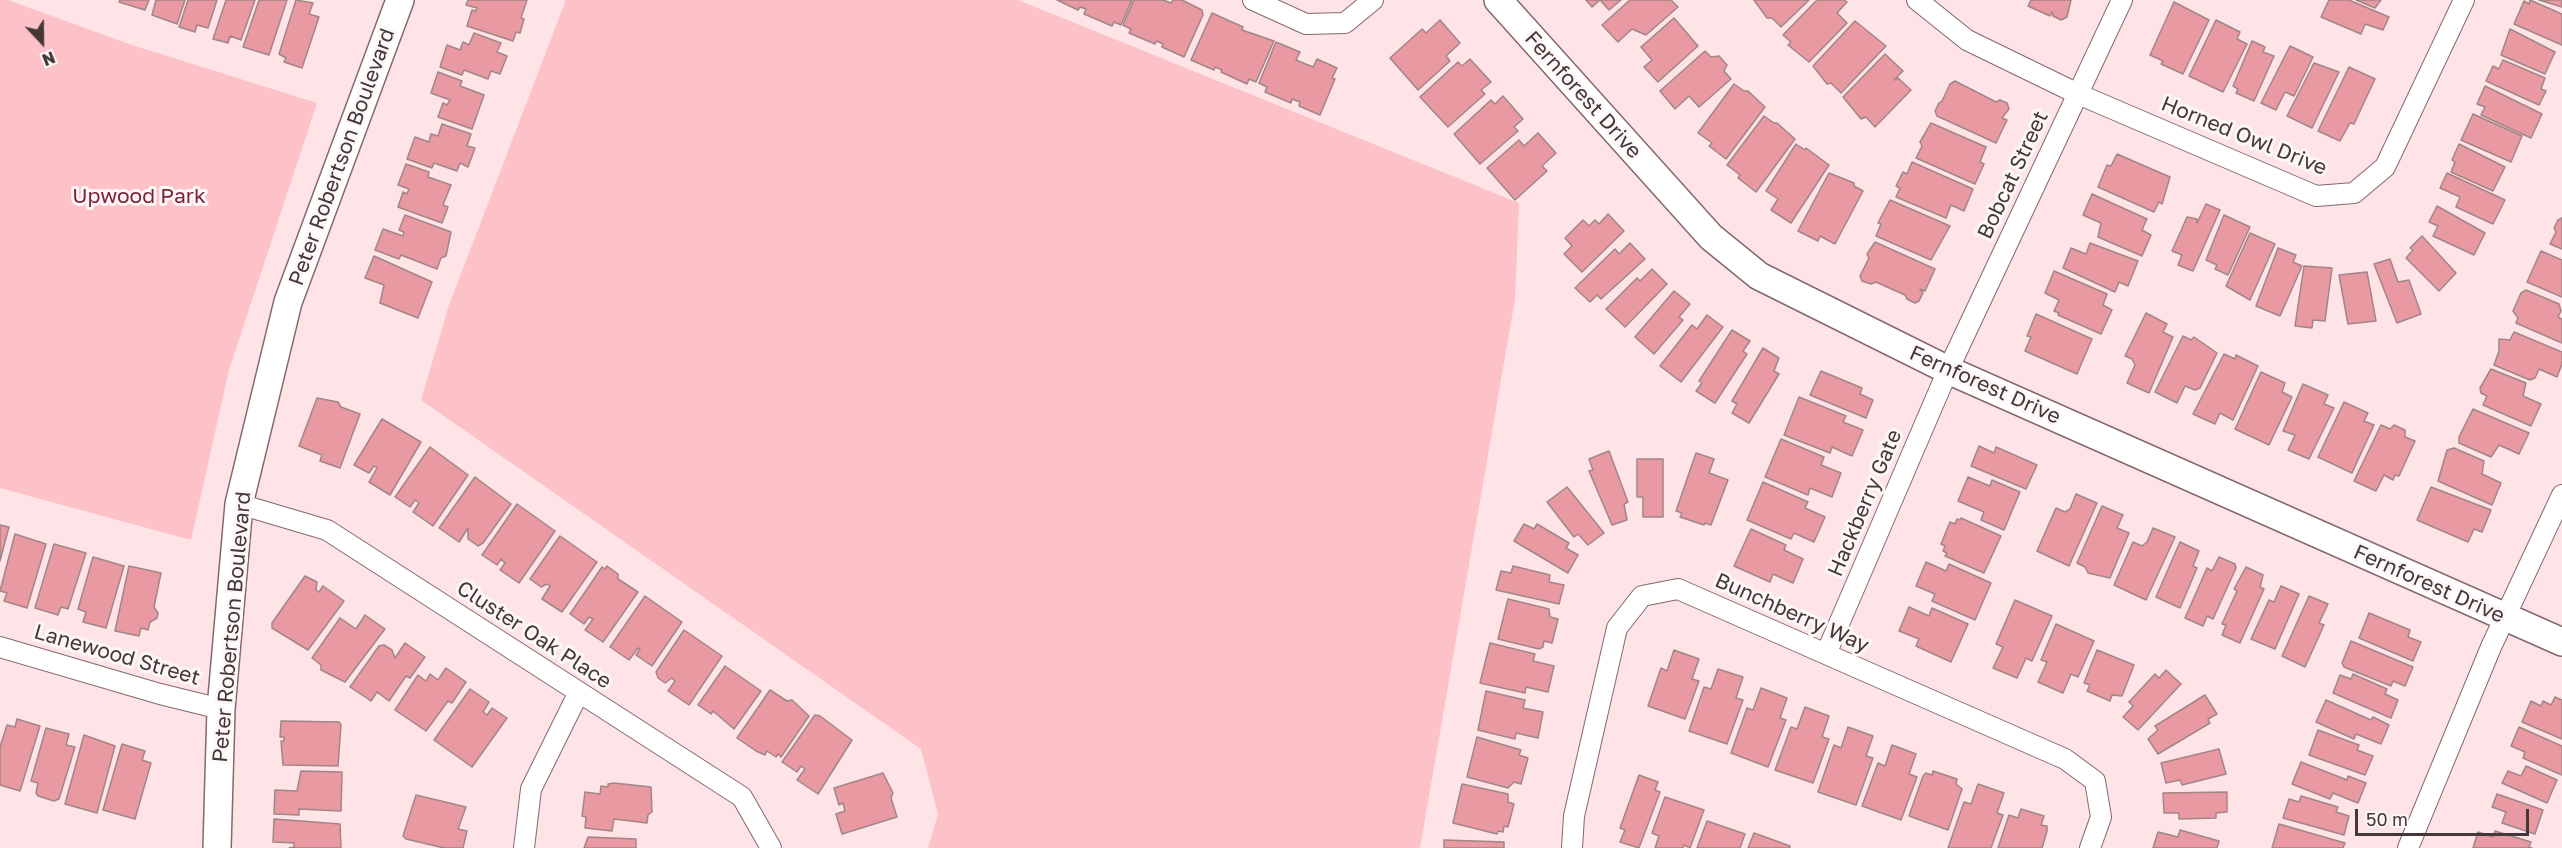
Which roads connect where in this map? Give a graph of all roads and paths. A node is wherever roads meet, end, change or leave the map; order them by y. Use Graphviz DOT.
graph roads {
  1 [pos="400,0"];
  2 [pos="1253,0"];
  3 [pos="1373,0"];
  4 [pos="1498,0"];
  5 [pos="1917,0"];
  6 [pos="2122,0"];
  7 [pos="2464,0"];
  8 [pos="2078,94"];
  9 [pos="1948,370"];
  10 [pos="2562,495"];
  11 [pos="239,504"];
  12 [pos="2504,618"];
  13 [pos="2562,642"];
  14 [pos="0,647"];
  15 [pos="1826,654"];
  16 [pos="579,692"];
  17 [pos="221,709"];
  18 [pos="217,848"];
  19 [pos="524,848"];
  20 [pos="771,848"];
  21 [pos="1572,848"];
  22 [pos="2090,848"];
  23 [pos="2408,848"];
  1 -- 11 [label="street, Peter Robertson Boulevard"];
  2 -- 3 [label="street"];
  4 -- 9 [label="street, Fernforest Drive"];
  5 -- 8 [label="street, Horned Owl Drive"];
  6 -- 8 [label="street, Bobcat Street"];
  7 -- 8 [label="street, Horned Owl Drive"];
  8 -- 9 [label="street, Bobcat Street"];
  9 -- 12 [label="street, Fernforest Drive"];
  9 -- 15 [label="street, Hackberry Gate"];
  10 -- 12 [label="street"];
  11 -- 16 [label="street, Cluster Oak Place"];
  11 -- 17 [label="street, Peter Robertson Boulevard"];
  12 -- 13 [label="street, Fernforest Drive"];
  12 -- 23 [label="street"];
  14 -- 17 [label="street, Lanewood Street"];
  15 -- 21 [label="street, Bunchberry Way"];
  15 -- 22 [label="street, Bunchberry Way"];
  16 -- 19 [label="street"];
  16 -- 20 [label="street, Cluster Oak Place"];
  17 -- 18 [label="street, Peter Robertson Boulevard"];
}
